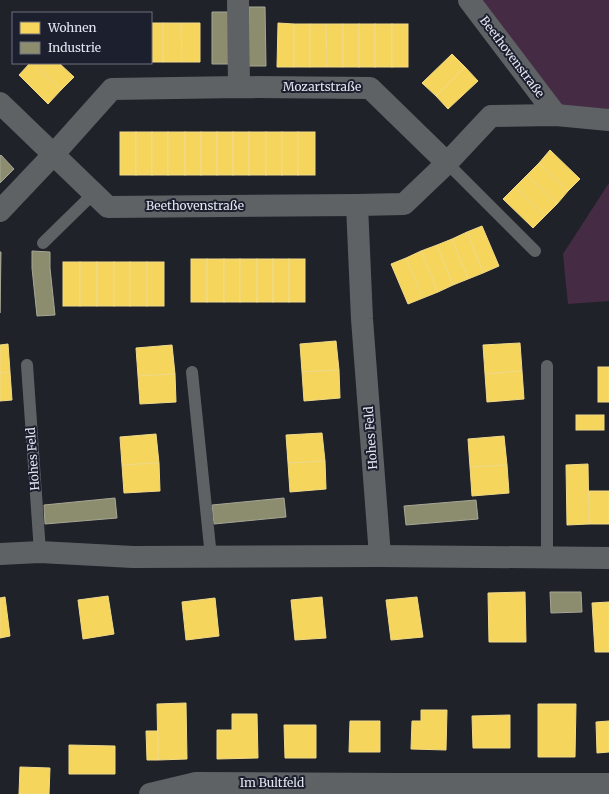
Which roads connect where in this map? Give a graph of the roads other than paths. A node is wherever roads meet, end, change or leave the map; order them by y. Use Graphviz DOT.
graph roads {
  1 [pos="238,0"];
  2 [pos="469,0"];
  3 [pos="239,87"];
  4 [pos="0,103"];
  5 [pos="556,115"];
  6 [pos="609,120"];
  7 [pos="53,155"];
  8 [pos="447,163"];
  9 [pos="94,194"];
  10 [pos="357,206"];
  11 [pos="0,211"];
  12 [pos="43,243"];
  13 [pos="535,251"];
  14 [pos="27,365"];
  15 [pos="547,366"];
  16 [pos="192,372"];
  17 [pos="40,552"];
  18 [pos="0,554"];
  19 [pos="380,556"];
  20 [pos="211,557"];
  21 [pos="547,557"];
  22 [pos="609,558"];
  23 [pos="609,784"];
  24 [pos="396,789"];
  25 [pos="150,794"];
  1 -- 3 [label="street"];
  2 -- 5 [label="street, Beethovenstraße"];
  3 -- 7 [label="street, Mozartstraße"];
  3 -- 8 [label="street, Mozartstraße"];
  4 -- 7 [label="street, Beethovenstraße"];
  5 -- 6 [label="street, Beethovenstraße"];
  5 -- 8 [label="street, Beethovenstraße"];
  7 -- 9 [label="street, Beethovenstraße"];
  7 -- 11 [label="street"];
  8 -- 10 [label="street, Beethovenstraße"];
  8 -- 13 [label="lane"];
  9 -- 10 [label="street, Beethovenstraße"];
  9 -- 12 [label="lane"];
  10 -- 19 [label="street, Hohes Feld"];
  14 -- 17 [label="lane, Hohes Feld"];
  15 -- 21 [label="lane"];
  16 -- 20 [label="lane"];
  17 -- 18 [label="street"];
  17 -- 20 [label="street"];
  19 -- 20 [label="street"];
  19 -- 21 [label="street"];
  21 -- 22 [label="street"];
  23 -- 24 [label="street, Im Bultfeld"];
  24 -- 25 [label="street, Im Bultfeld"];
}
